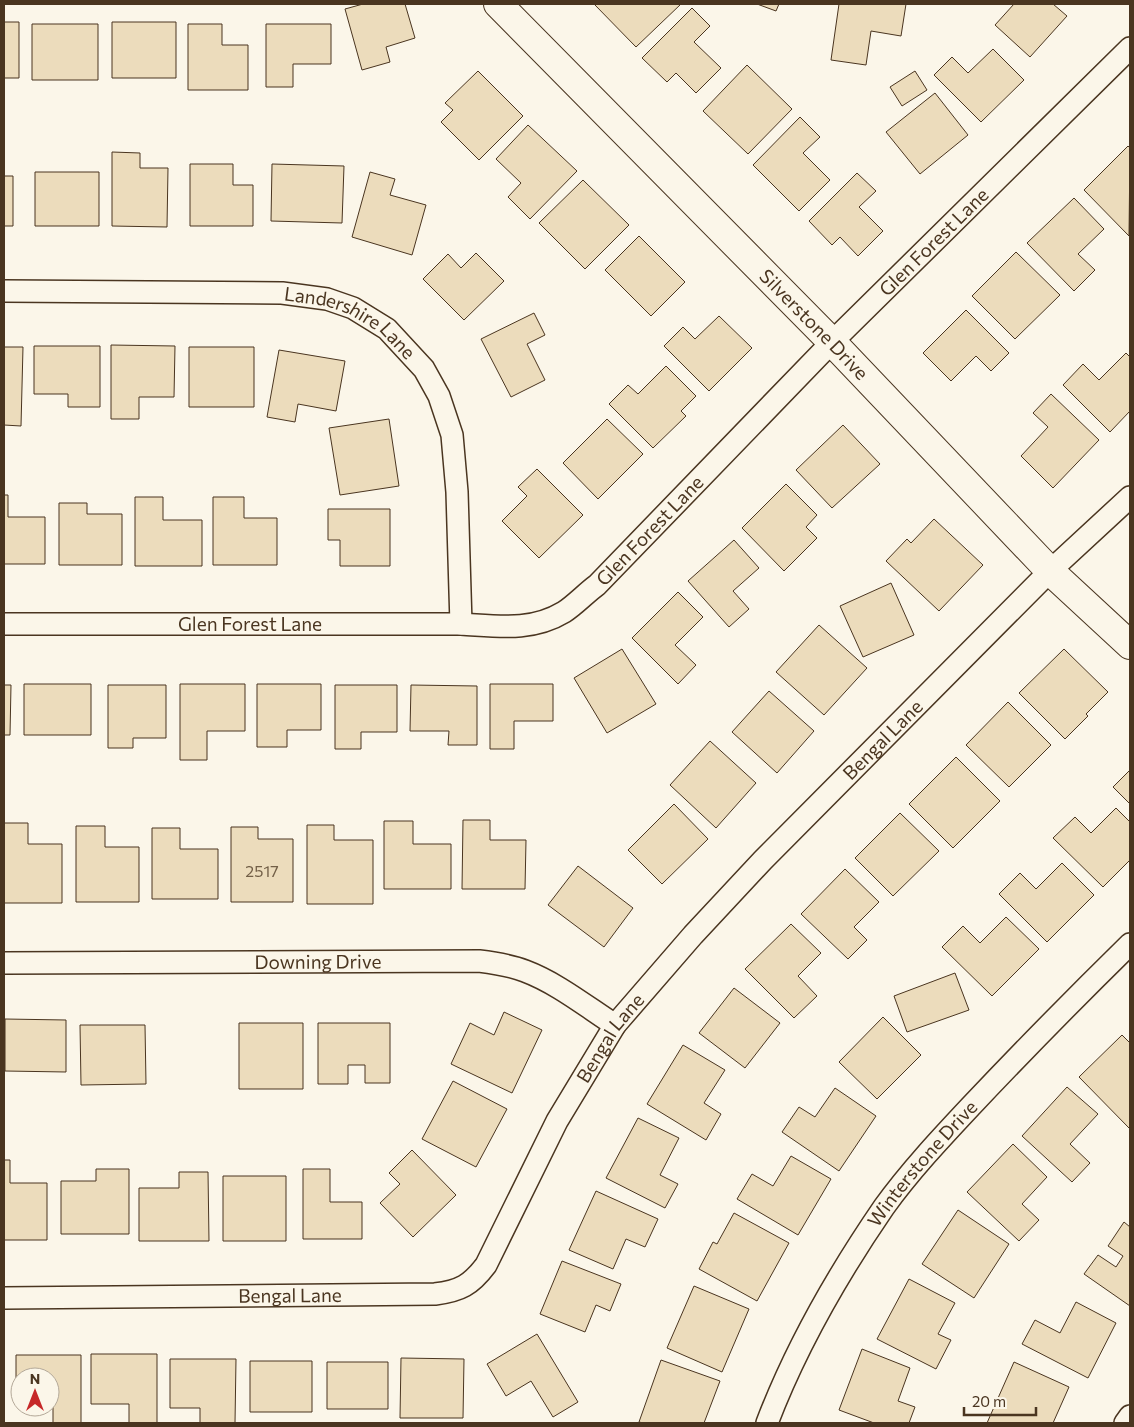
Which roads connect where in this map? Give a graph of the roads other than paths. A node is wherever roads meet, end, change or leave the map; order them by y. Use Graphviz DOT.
graph roads {
  1 [pos="498,4"];
  2 [pos="1130,48"];
  3 [pos="4,291"];
  4 [pos="832,342"];
  5 [pos="1130,497"];
  6 [pos="1050,571"];
  7 [pos="4,624"];
  8 [pos="461,624"];
  9 [pos="1130,645"];
  10 [pos="1130,944"];
  11 [pos="4,963"];
  12 [pos="615,1025"];
  13 [pos="4,1298"];
  14 [pos="1130,1416"];
  15 [pos="767,1423"];
  16 [pos="1125,1423"];
  1 -- 4 [label="street, Silverstone Drive"];
  2 -- 4 [label="street, Glen Forest Lane"];
  3 -- 8 [label="street, Landershire Lane"];
  4 -- 6 [label="street, Silverstone Drive"];
  4 -- 8 [label="street, Glen Forest Lane"];
  5 -- 6 [label="street, Bengal Lane"];
  6 -- 9 [label="street, Silverstone Drive"];
  6 -- 12 [label="street, Bengal Lane"];
  7 -- 8 [label="street, Glen Forest Lane"];
  10 -- 15 [label="street, Winterstone Drive"];
  11 -- 12 [label="street, Downing Drive"];
  12 -- 13 [label="street, Bengal Lane"];
  14 -- 16 [label="street"];
}
